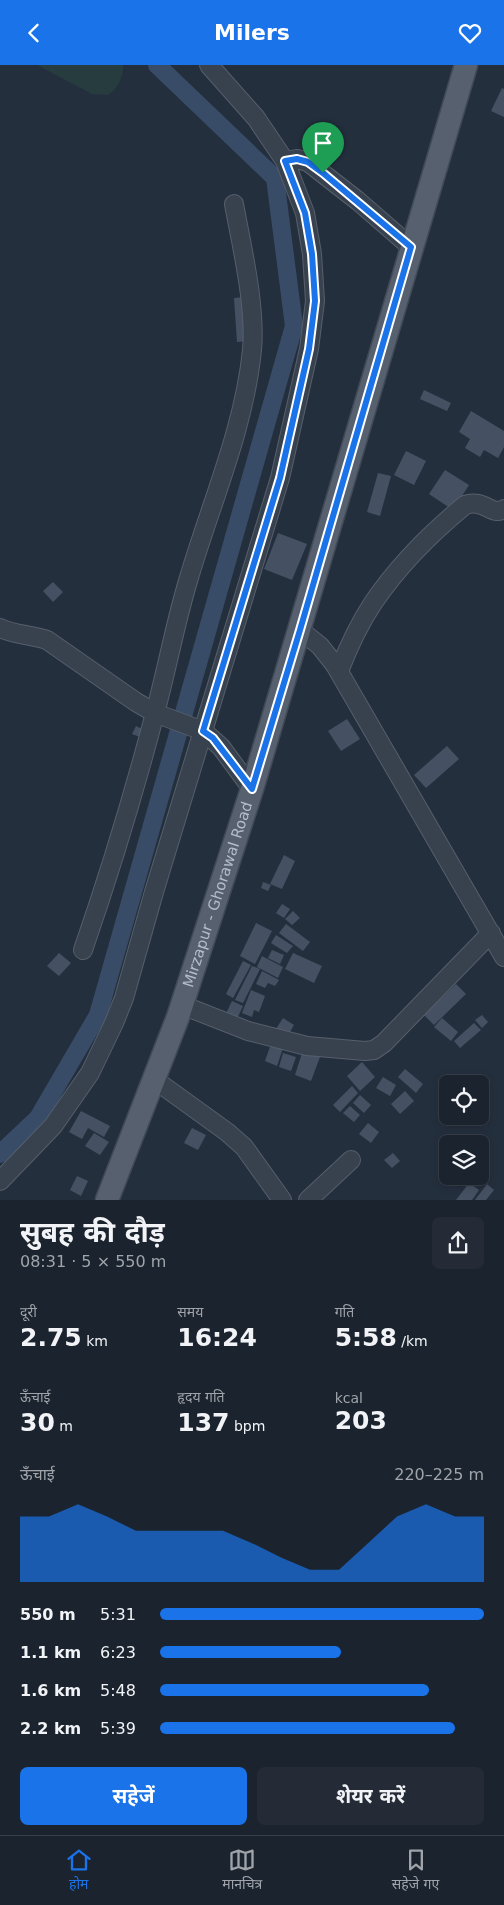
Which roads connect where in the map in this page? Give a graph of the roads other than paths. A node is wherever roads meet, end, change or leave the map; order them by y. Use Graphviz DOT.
graph roads {
  1 [pos="210,65"];
  2 [pos="466,65"];
  3 [pos="285,161"];
  4 [pos="234,204"];
  5 [pos="411,247"];
  6 [pos="504,509"];
  7 [pos="0,628"];
  8 [pos="300,630"];
  9 [pos="338,671"];
  10 [pos="159,714"];
  11 [pos="200,729"];
  12 [pos="252,789"];
  13 [pos="491,933"];
  14 [pos="83,950"];
  15 [pos="504,957"];
  16 [pos="182,1005"];
  17 [pos="155,1080"];
  18 [pos="351,1160"];
  19 [pos="0,1181"];
  20 [pos="107,1200"];
  21 [pos="282,1200"];
  22 [pos="308,1200"];
  1 -- 3 [label="street"];
  2 -- 5 [label="main road, Mirzapur - Ghorawal Road"];
  3 -- 5 [label="street"];
  3 -- 11 [label="street"];
  4 -- 10 [label="street"];
  5 -- 8 [label="main road, Mirzapur - Ghorawal Road"];
  6 -- 9 [label="street"];
  7 -- 10 [label="street"];
  8 -- 9 [label="street"];
  8 -- 12 [label="main road, Mirzapur - Ghorawal Road"];
  9 -- 13 [label="street"];
  10 -- 11 [label="street"];
  10 -- 14 [label="street"];
  11 -- 12 [label="street"];
  11 -- 19 [label="street"];
  12 -- 16 [label="main road, Mirzapur - Ghorawal Road"];
  13 -- 15 [label="street"];
  13 -- 16 [label="street"];
  16 -- 17 [label="main road, Mirzapur - Ghorawal Road"];
  17 -- 20 [label="main road, Mirzapur - Ghorawal Road"];
  17 -- 21 [label="street"];
  18 -- 22 [label="street"];
}
